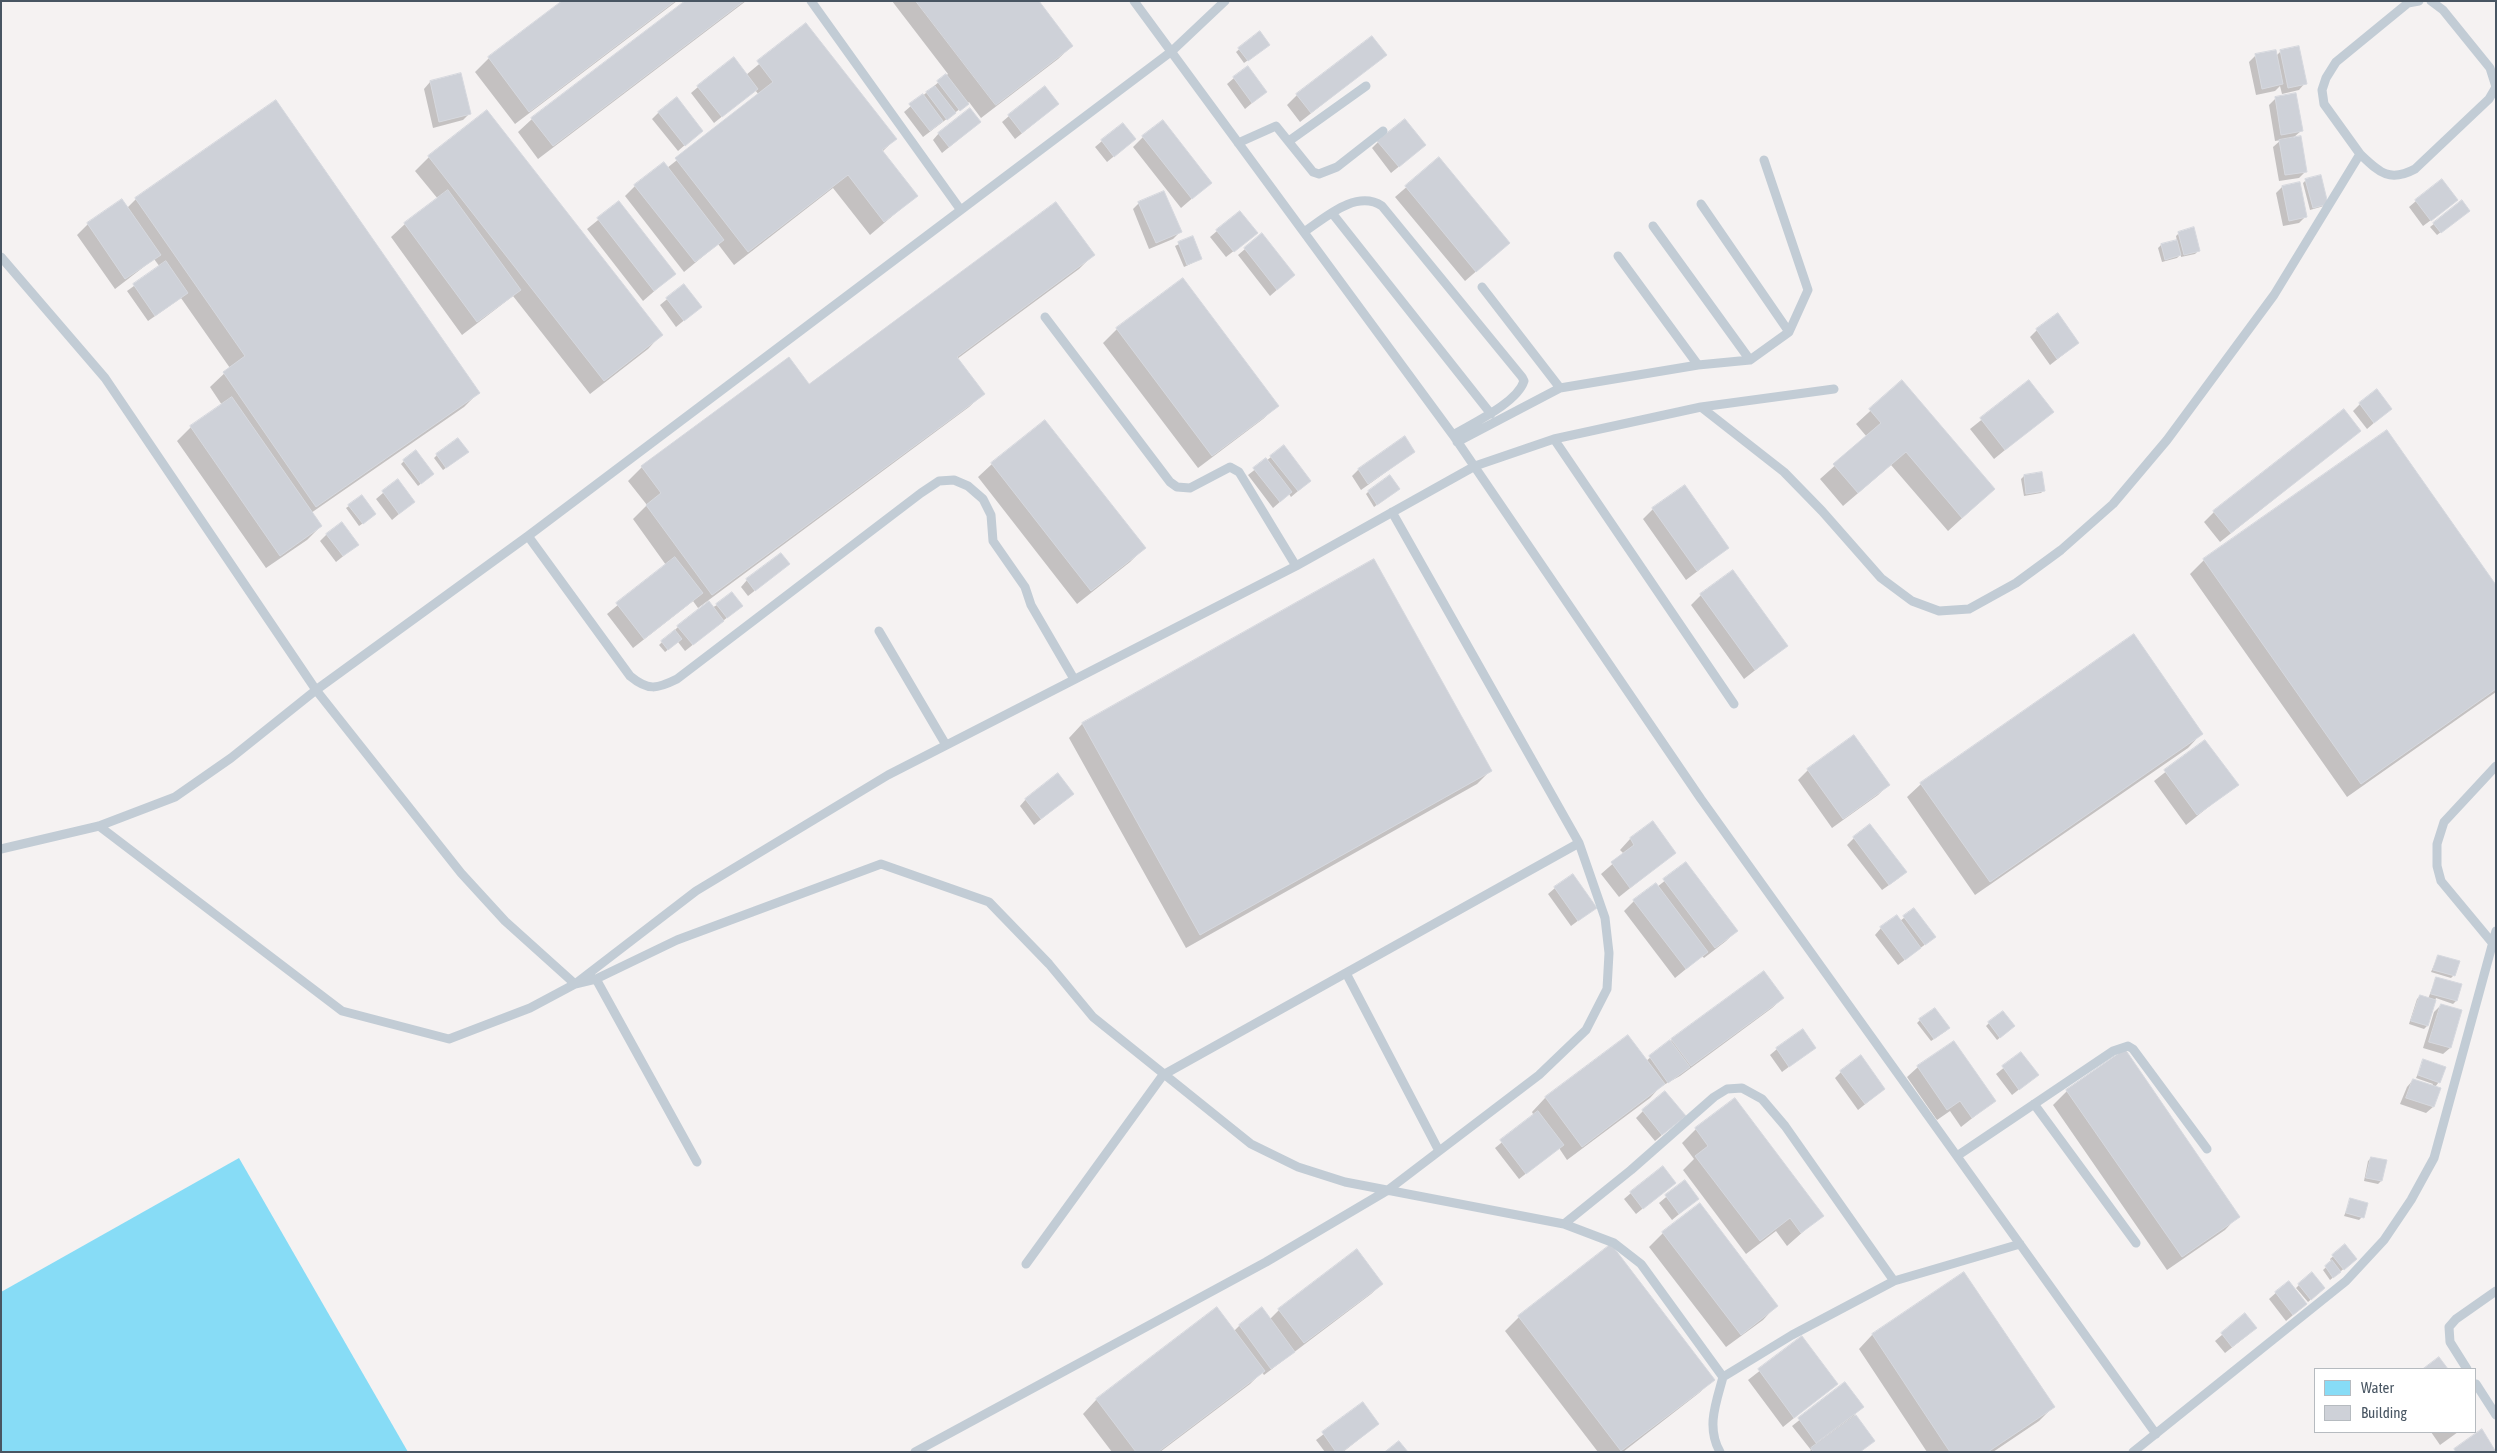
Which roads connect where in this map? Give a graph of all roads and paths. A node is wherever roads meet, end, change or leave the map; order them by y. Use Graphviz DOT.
graph roads {
  1 [pos="811,1"];
  2 [pos="1134,1"];
  3 [pos="1225,1"];
  4 [pos="2419,1"];
  5 [pos="2431,1"];
  6 [pos="1172,51"];
  7 [pos="1366,86"];
  8 [pos="1383,131"];
  9 [pos="1289,141"];
  10 [pos="1238,143"];
  11 [pos="2360,154"];
  12 [pos="1764,160"];
  13 [pos="1701,204"];
  14 [pos="960,209"];
  15 [pos="1332,213"];
  16 [pos="1653,226"];
  17 [pos="1304,232"];
  18 [pos="1,247"];
  19 [pos="1618,256"];
  20 [pos="2,258"];
  21 [pos="1482,287"];
  22 [pos="1045,317"];
  23 [pos="1789,332"];
  24 [pos="1750,360"];
  25 [pos="1698,365"];
  26 [pos="1560,388"];
  27 [pos="1834,389"];
  28 [pos="1701,407"];
  29 [pos="1491,414"];
  30 [pos="1455,438"];
  31 [pos="1554,440"];
  32 [pos="1475,466"];
  33 [pos="1392,512"];
  34 [pos="528,536"];
  35 [pos="1296,566"];
  36 [pos="879,631"];
  37 [pos="1074,679"];
  38 [pos="316,690"];
  39 [pos="1734,704"];
  40 [pos="946,745"];
  41 [pos="2496,766"];
  42 [pos="99,826"];
  43 [pos="1579,843"];
  44 [pos="1,849"];
  45 [pos="2496,932"];
  46 [pos="2494,944"];
  47 [pos="1346,973"];
  48 [pos="596,979"];
  49 [pos="575,984"];
  50 [pos="1163,1075"];
  51 [pos="2034,1104"];
  52 [pos="2207,1148"];
  53 [pos="1439,1151"];
  54 [pos="1957,1156"];
  55 [pos="697,1162"];
  56 [pos="1388,1190"];
  57 [pos="1564,1224"];
  58 [pos="2136,1243"];
  59 [pos="2020,1244"];
  60 [pos="1026,1264"];
  61 [pos="1894,1281"];
  62 [pos="2496,1291"];
  63 [pos="2466,1368"];
  64 [pos="1723,1377"];
  65 [pos="2477,1386"];
  66 [pos="2496,1415"];
  67 [pos="2156,1434"];
  68 [pos="915,1452"];
  69 [pos="1720,1452"];
  70 [pos="2133,1452"];
  1 -- 14 [label="lane"];
  2 -- 6 [label="lane"];
  3 -- 6 [label="lane"];
  4 -- 11 [label="lane"];
  5 -- 11 [label="lane"];
  6 -- 10 [label="lane"];
  6 -- 14 [label="lane"];
  7 -- 9 [label="lane"];
  8 -- 9 [label="lane"];
  9 -- 10 [label="lane"];
  10 -- 17 [label="lane"];
  11 -- 28 [label="lane"];
  12 -- 23 [label="lane"];
  13 -- 23 [label="lane"];
  14 -- 34 [label="lane"];
  15 -- 17 [label="lane"];
  15 -- 29 [label="lane"];
  15 -- 29 [label="lane"];
  16 -- 24 [label="lane"];
  17 -- 30 [label="lane"];
  18 -- 20 [label="lane"];
  19 -- 25 [label="lane"];
  20 -- 38 [label="lane"];
  21 -- 26 [label="lane"];
  22 -- 35 [label="lane"];
  23 -- 24 [label="lane"];
  24 -- 25 [label="lane"];
  25 -- 26 [label="lane"];
  26 -- 30 [label="lane"];
  27 -- 28 [label="lane"];
  28 -- 31 [label="lane"];
  29 -- 30 [label="lane"];
  30 -- 32 [label="lane"];
  31 -- 32 [label="lane"];
  31 -- 39 [label="lane"];
  32 -- 33 [label="lane"];
  32 -- 54 [label="lane"];
  33 -- 35 [label="lane"];
  33 -- 43 [label="lane"];
  34 -- 37 [label="lane"];
  34 -- 38 [label="lane"];
  35 -- 37 [label="lane"];
  36 -- 40 [label="lane"];
  37 -- 40 [label="lane"];
  38 -- 42 [label="lane"];
  38 -- 49 [label="lane"];
  40 -- 49 [label="lane"];
  41 -- 46 [label="lane"];
  42 -- 44 [label="lane"];
  42 -- 49 [label="lane"];
  43 -- 47 [label="lane"];
  43 -- 53 [label="lane"];
  45 -- 46 [label="lane"];
  46 -- 67 [label="lane"];
  47 -- 50 [label="lane"];
  47 -- 53 [label="lane"];
  48 -- 49 [label="lane"];
  48 -- 50 [label="lane"];
  48 -- 55 [label="lane"];
  50 -- 56 [label="lane"];
  50 -- 60 [label="lane"];
  51 -- 52 [label="lane"];
  51 -- 54 [label="lane"];
  51 -- 58 [label="lane"];
  53 -- 56 [label="lane"];
  54 -- 59 [label="lane"];
  56 -- 57 [label="lane"];
  56 -- 68 [label="lane"];
  57 -- 61 [label="lane"];
  57 -- 64 [label="lane"];
  59 -- 61 [label="lane"];
  59 -- 67 [label="lane"];
  61 -- 64 [label="lane"];
  62 -- 63 [label="lane"];
  64 -- 69 [label="lane"];
  65 -- 66 [label="lane"];
  67 -- 70 [label="lane"];
}
